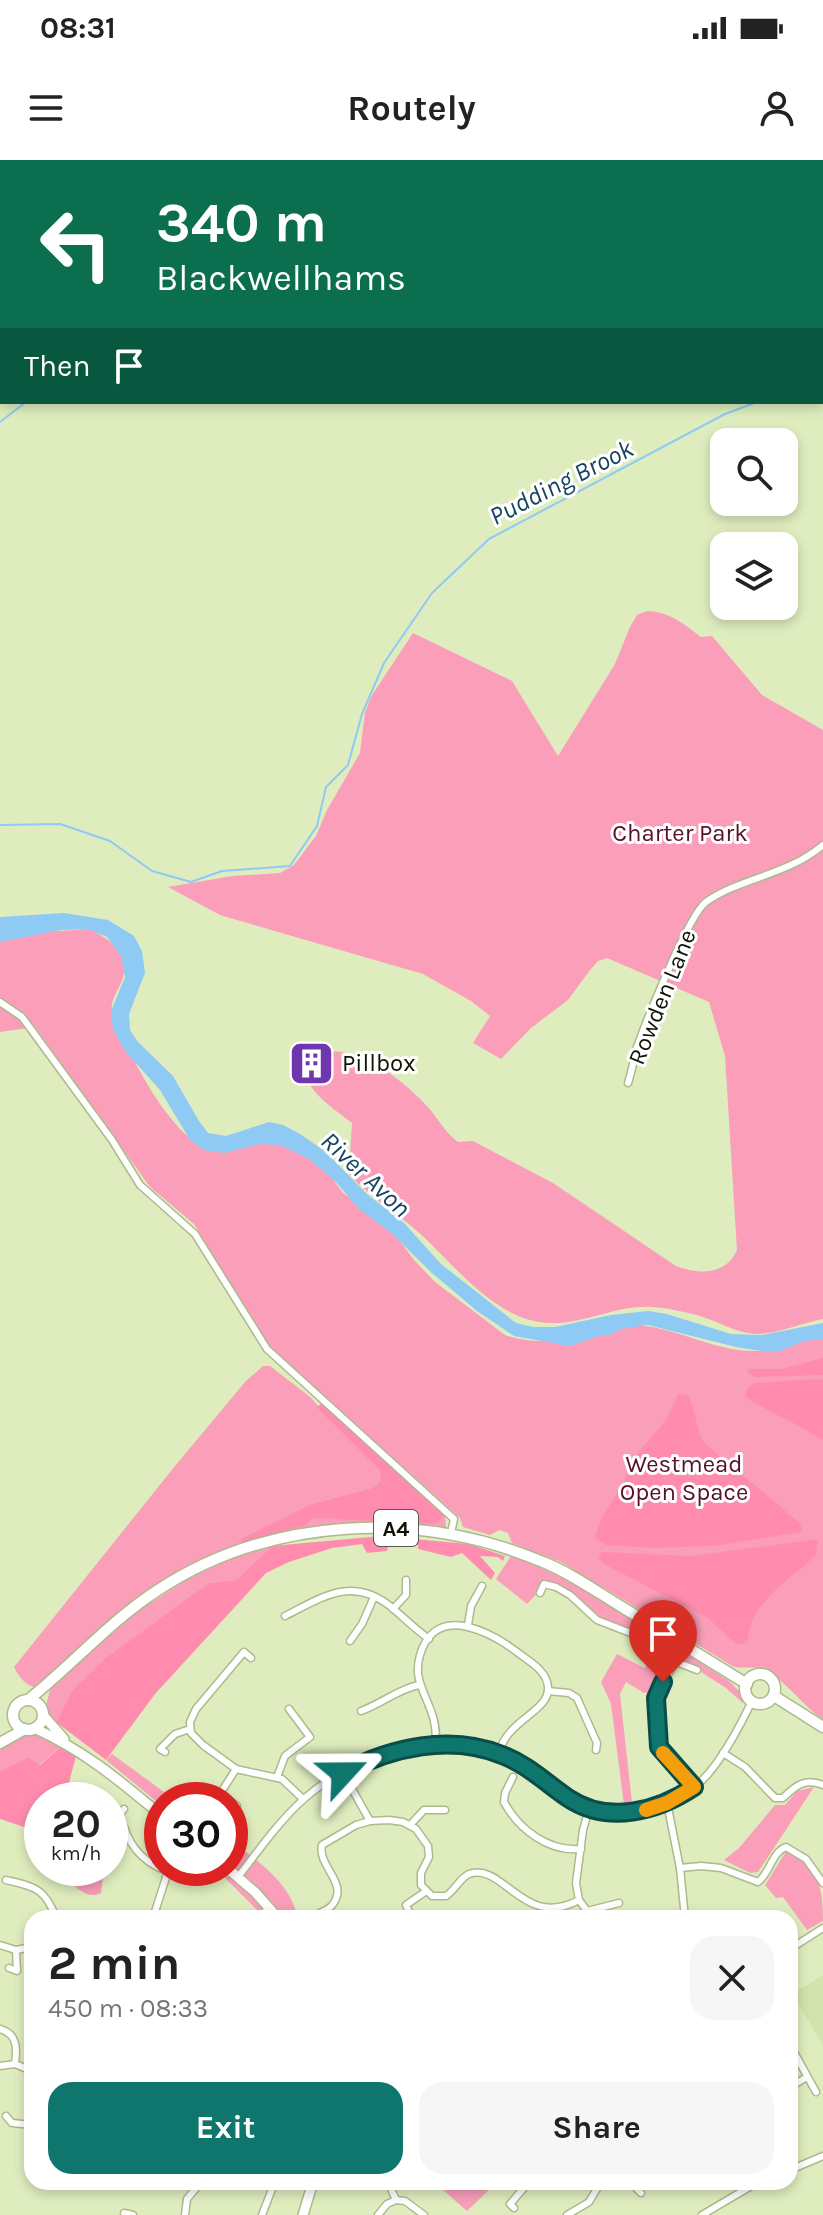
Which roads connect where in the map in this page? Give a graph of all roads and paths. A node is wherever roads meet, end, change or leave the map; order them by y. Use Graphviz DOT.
graph roads {
  1 [pos="823,845"];
  2 [pos="0,1002"];
  3 [pos="628,1083"];
  4 [pos="451,1533"];
  5 [pos="406,1580"];
  6 [pos="482,1586"];
  7 [pos="540,1593"];
  8 [pos="374,1597"];
  9 [pos="393,1609"];
  10 [pos="285,1616"];
  11 [pos="468,1625"];
  12 [pos="355,1638"];
  13 [pos="429,1639"];
  14 [pos="251,1658"];
  15 [pos="674,1661"];
  16 [pos="697,1670"];
  17 [pos="53,1680"];
  18 [pos="747,1684"];
  19 [pos="419,1685"];
  20 [pos="548,1691"];
  21 [pos="774,1696"];
  22 [pos="28,1700"];
  23 [pos="752,1701"];
  24 [pos="289,1709"];
  25 [pos="42,1711"];
  26 [pos="361,1711"];
  27 [pos="14,1720"];
  28 [pos="823,1727"];
  29 [pos="30,1729"];
  30 [pos="190,1729"];
  31 [pos="2,1742"];
  32 [pos="69,1744"];
  33 [pos="436,1744"];
  34 [pos="598,1747"];
  35 [pos="161,1749"];
  36 [pos="499,1753"];
  37 [pos="723,1753"];
  38 [pos="236,1769"];
  39 [pos="343,1773"];
  40 [pos="277,1777"];
  41 [pos="513,1777"];
  42 [pos="226,1782"];
  43 [pos="823,1785"];
  44 [pos="694,1787"];
  45 [pos="303,1799"];
  46 [pos="144,1802"];
  47 [pos="667,1803"];
  48 [pos="589,1809"];
  49 [pos="439,1820"];
  50 [pos="370,1821"];
  51 [pos="410,1825"];
  52 [pos="128,1839"];
  53 [pos="581,1849"];
  54 [pos="144,1858"];
  55 [pos="248,1864"];
  56 [pos="680,1868"];
  57 [pos="9,1883"];
  58 [pos="823,1883"];
  59 [pos="163,1886"];
  60 [pos="248,1886"];
  61 [pos="425,1892"];
  62 [pos="579,1900"];
  63 [pos="270,1907"];
  64 [pos="615,1907"];
  65 [pos="52,1910"];
  66 [pos="156,1910"];
  67 [pos="267,1910"];
  68 [pos="272,1910"];
  69 [pos="326,1910"];
  70 [pos="408,1910"];
  71 [pos="585,1910"];
  72 [pos="605,1910"];
  73 [pos="684,1910"];
  74 [pos="823,1928"];
  75 [pos="798,1944"];
  76 [pos="0,1945"];
  77 [pos="24,1948"];
  78 [pos="16,1950"];
  79 [pos="9,1968"];
  80 [pos="0,2029"];
  81 [pos="798,2060"];
  82 [pos="15,2064"];
  83 [pos="0,2066"];
  84 [pos="24,2068"];
  85 [pos="807,2077"];
  86 [pos="798,2082"];
  87 [pos="816,2092"];
  88 [pos="6,2116"];
  89 [pos="24,2125"];
  90 [pos="823,2156"];
  91 [pos="798,2167"];
  92 [pos="194,2190"];
  93 [pos="272,2190"];
  94 [pos="311,2190"];
  95 [pos="392,2190"];
  96 [pos="522,2190"];
  97 [pos="596,2190"];
  98 [pos="639,2190"];
  99 [pos="744,2190"];
  100 [pos="641,2193"];
  101 [pos="396,2200"];
  102 [pos="510,2204"];
  103 [pos="124,2212"];
  104 [pos="305,2214"];
  105 [pos="133,2215"];
  106 [pos="185,2215"];
  107 [pos="262,2215"];
  108 [pos="378,2215"];
  109 [pos="424,2215"];
  110 [pos="567,2215"];
  111 [pos="702,2215"];
  1 -- 3 [label="street, Rowden Lane"];
  2 -- 4 [label="street"];
  4 -- 17 [label="main road, A4"];
  4 -- 18 [label="main road, A4"];
  5 -- 9 [label="street"];
  6 -- 11 [label="street"];
  7 -- 15 [label="street"];
  8 -- 9 [label="street"];
  8 -- 10 [label="street"];
  8 -- 12 [label="street"];
  9 -- 13 [label="street"];
  11 -- 13 [label="street"];
  11 -- 20 [label="street"];
  13 -- 19 [label="street"];
  14 -- 30 [label="street"];
  15 -- 16 [label="street"];
  15 -- 44 [label="street"];
  17 -- 22 [label="main road, A4"];
  17 -- 25 [label="main road, A4"];
  18 -- 21 [label="main road, A4"];
  18 -- 23 [label="main road"];
  19 -- 26 [label="street"];
  19 -- 33 [label="street"];
  20 -- 34 [label="street"];
  20 -- 36 [label="street"];
  21 -- 23 [label="main road"];
  21 -- 28 [label="main road, A4"];
  22 -- 25 [label="main road"];
  22 -- 27 [label="main road, A4"];
  23 -- 37 [label="street"];
  24 -- 40 [label="street"];
  25 -- 29 [label="main road, A4"];
  25 -- 32 [label="street"];
  27 -- 29 [label="main road"];
  27 -- 31 [label="main road, A4"];
  29 -- 31 [label="main road, A4"];
  29 -- 32 [label="street"];
  30 -- 35 [label="street"];
  30 -- 38 [label="street"];
  32 -- 46 [label="street"];
  33 -- 36 [label="street"];
  33 -- 39 [label="street"];
  36 -- 48 [label="street"];
  37 -- 43 [label="street"];
  37 -- 44 [label="street"];
  38 -- 40 [label="street"];
  38 -- 42 [label="street"];
  39 -- 45 [label="street"];
  39 -- 50 [label="street"];
  40 -- 45 [label="street"];
  41 -- 53 [label="street"];
  44 -- 47 [label="street"];
  45 -- 55 [label="street"];
  47 -- 48 [label="street"];
  47 -- 56 [label="street"];
  48 -- 53 [label="street"];
  49 -- 51 [label="street"];
  50 -- 51 [label="street"];
  50 -- 69 [label="street"];
  51 -- 61 [label="street"];
  52 -- 54 [label="street"];
  53 -- 62 [label="street"];
  56 -- 58 [label="street"];
  56 -- 73 [label="street"];
  57 -- 65 [label="street"];
  59 -- 66 [label="street"];
  60 -- 63 [label="street"];
  61 -- 62 [label="street"];
  61 -- 70 [label="street"];
  62 -- 71 [label="street"];
  63 -- 67 [label="street"];
  63 -- 68 [label="street"];
  64 -- 72 [label="street"];
  74 -- 75 [label="street"];
  76 -- 78 [label="street"];
  77 -- 78 [label="street"];
  78 -- 79 [label="street"];
  80 -- 82 [label="street"];
  81 -- 85 [label="street"];
  82 -- 83 [label="street"];
  82 -- 84 [label="street"];
  85 -- 86 [label="street"];
  85 -- 87 [label="street"];
  88 -- 89 [label="street"];
  90 -- 91 [label="street"];
  92 -- 106 [label="street"];
  93 -- 107 [label="street"];
  94 -- 104 [label="street"];
  95 -- 101 [label="street"];
  96 -- 102 [label="street"];
  97 -- 110 [label="street"];
  98 -- 100 [label="street"];
  99 -- 111 [label="street"];
  101 -- 108 [label="street"];
  101 -- 109 [label="street"];
  103 -- 105 [label="street"];
}
